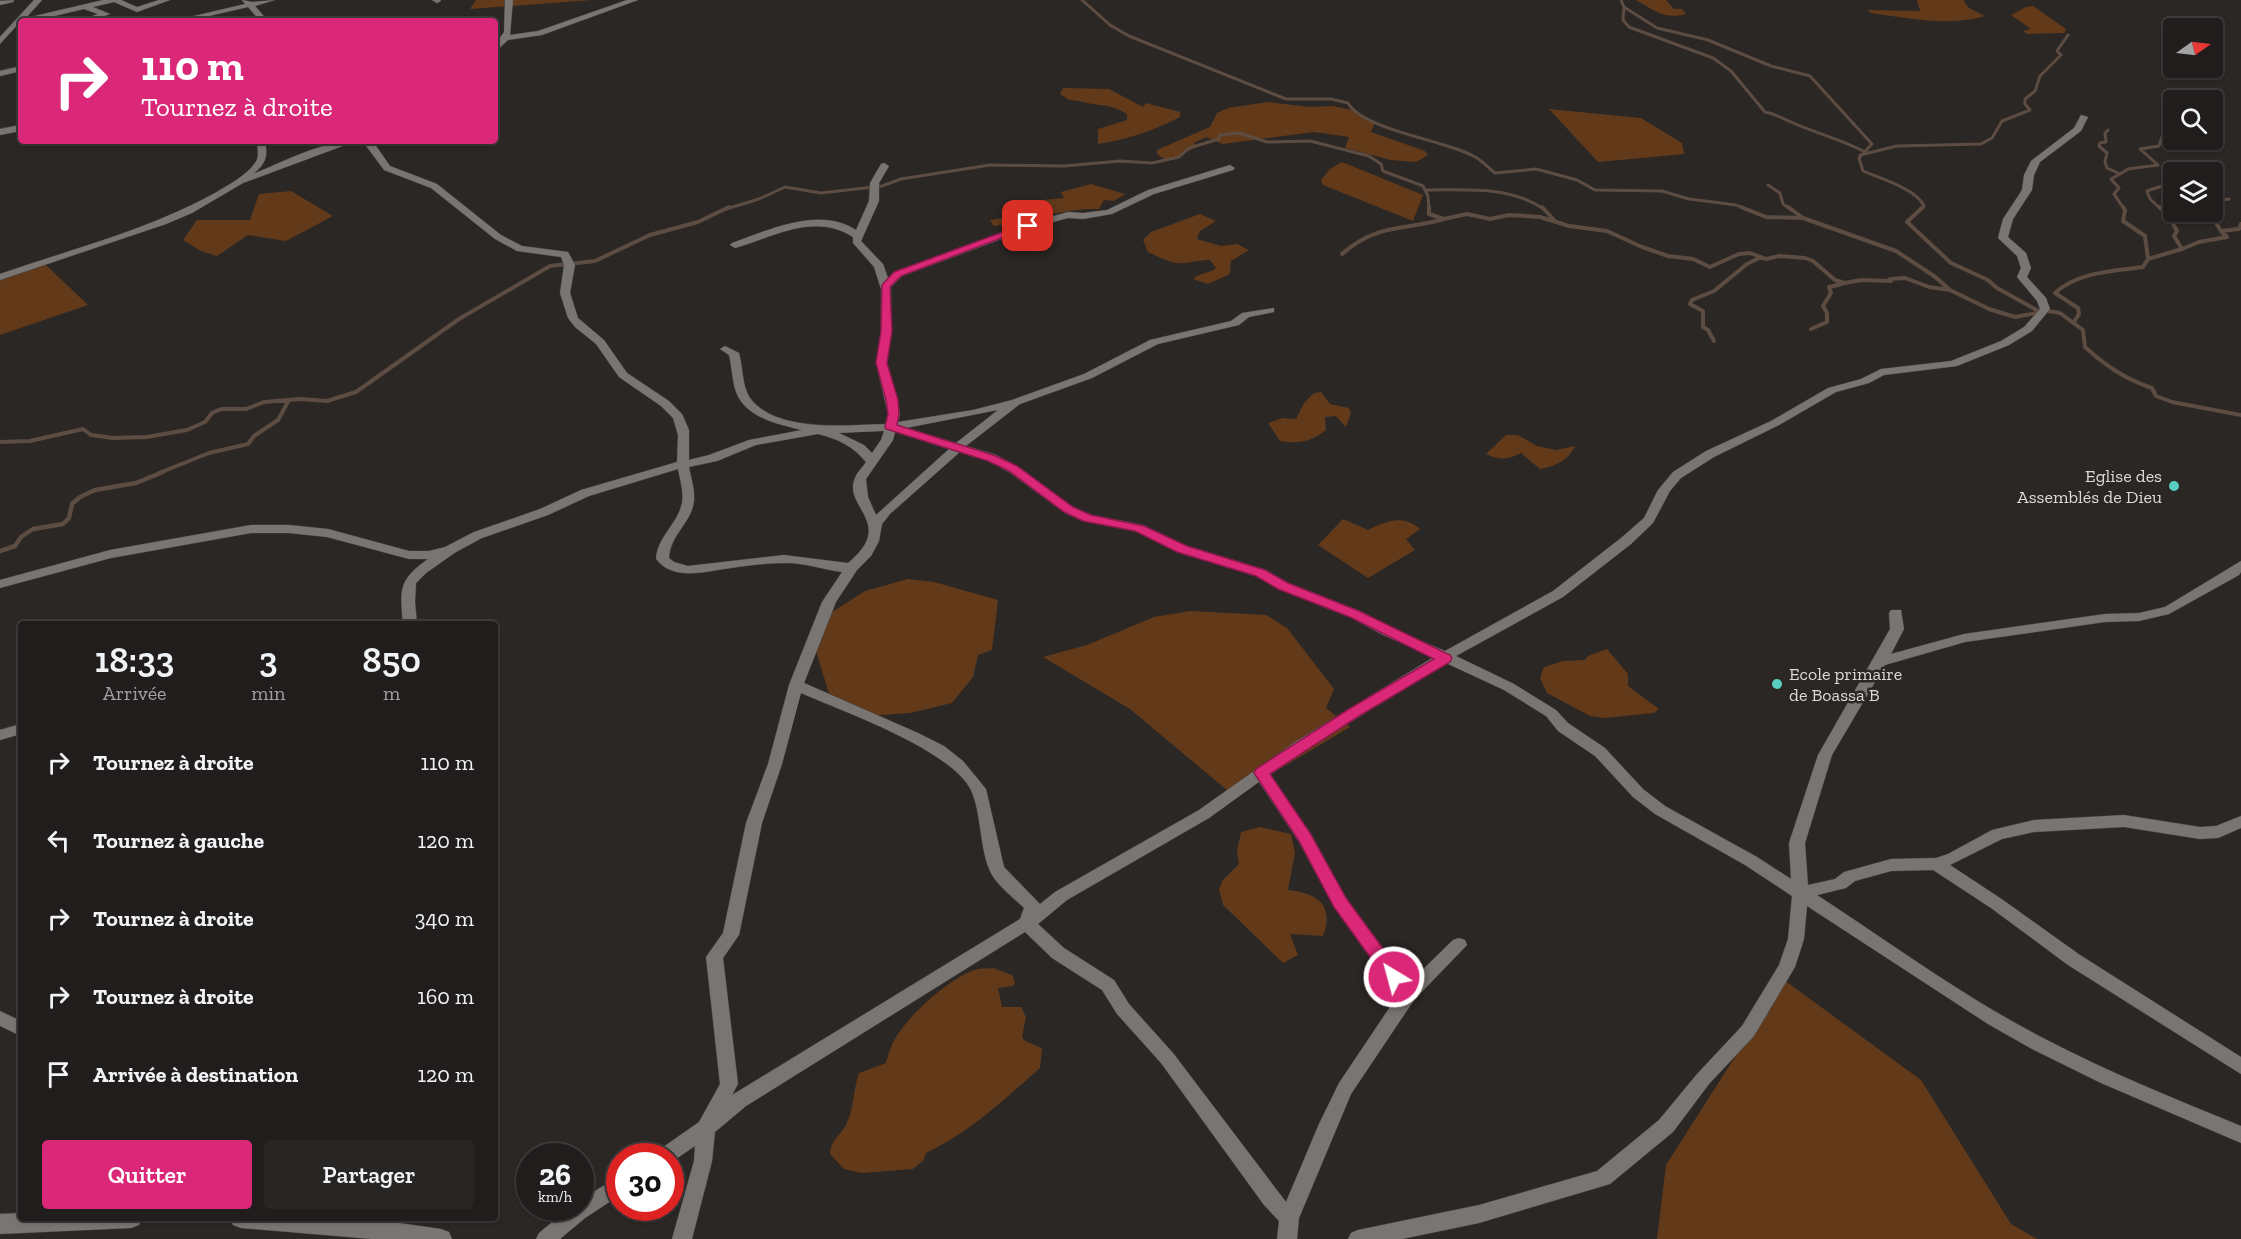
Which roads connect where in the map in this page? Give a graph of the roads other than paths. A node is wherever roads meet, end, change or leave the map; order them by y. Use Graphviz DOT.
graph roads {
  1 [pos="10,0"];
  2 [pos="38,0"];
  3 [pos="114,0"];
  4 [pos="166,0"];
  5 [pos="271,0"];
  6 [pos="509,0"];
  7 [pos="634,0"];
  8 [pos="0,3"];
  9 [pos="248,3"];
  10 [pos="85,7"];
  11 [pos="21,18"];
  12 [pos="48,18"];
  13 [pos="93,18"];
  14 [pos="189,18"];
  15 [pos="261,18"];
  16 [pos="507,38"];
  17 [pos="498,47"];
  18 [pos="18,69"];
  19 [pos="1,73"];
  20 [pos="2084,117"];
  21 [pos="0,127"];
  22 [pos="17,129"];
  23 [pos="0,132"];
  24 [pos="261,144"];
  25 [pos="342,144"];
  26 [pos="370,144"];
  27 [pos="884,166"];
  28 [pos="1230,168"];
  29 [pos="235,184"];
  30 [pos="857,235"];
  31 [pos="735,245"];
  32 [pos="0,278"];
  33 [pos="885,287"];
  34 [pos="1270,310"];
  35 [pos="725,349"];
  36 [pos="1016,402"];
  37 [pos="891,427"];
  38 [pos="819,430"];
  39 [pos="958,447"];
  40 [pos="872,461"];
  41 [pos="683,464"];
  42 [pos="876,524"];
  43 [pos="451,549"];
  44 [pos="409,555"];
  45 [pos="2241,565"];
  46 [pos="852,567"];
  47 [pos="410,582"];
  48 [pos="0,584"];
  49 [pos="1896,613"];
  50 [pos="410,621"];
  51 [pos="1445,658"];
  52 [pos="1880,662"];
  53 [pos="796,685"];
  54 [pos="18,730"];
  55 [pos="0,735"];
  56 [pos="1261,773"];
  57 [pos="2241,822"];
  58 [pos="1936,864"];
  59 [pos="1800,893"];
  60 [pos="1026,923"];
  61 [pos="1459,945"];
  62 [pos="1408,995"];
  63 [pos="0,1018"];
  64 [pos="18,1027"];
  65 [pos="2241,1066"];
  66 [pos="706,1128"];
  67 [pos="2241,1136"];
  68 [pos="684,1143"];
  69 [pos="606,1193"];
  70 [pos="1290,1218"];
  71 [pos="66,1221"];
  72 [pos="322,1221"];
  73 [pos="0,1224"];
  74 [pos="345,1232"];
  75 [pos="441,1239"];
  76 [pos="546,1239"];
  77 [pos="682,1239"];
  78 [pos="1287,1239"];
  79 [pos="1358,1239"];
  1 -- 8 [label="street"];
  2 -- 11 [label="street"];
  3 -- 4 [label="street"];
  3 -- 10 [label="street"];
  5 -- 9 [label="street"];
  6 -- 16 [label="street"];
  7 -- 16 [label="street"];
  9 -- 14 [label="street"];
  9 -- 15 [label="street"];
  10 -- 12 [label="street"];
  10 -- 13 [label="street"];
  16 -- 17 [label="street"];
  18 -- 19 [label="street"];
  20 -- 51 [label="street"];
  21 -- 22 [label="street"];
  22 -- 23 [label="street"];
  24 -- 29 [label="street"];
  25 -- 29 [label="street"];
  26 -- 41 [label="street"];
  27 -- 30 [label="street"];
  28 -- 33 [label="street"];
  29 -- 32 [label="street"];
  30 -- 31 [label="street"];
  30 -- 33 [label="street"];
  33 -- 37 [label="street"];
  34 -- 36 [label="street"];
  35 -- 38 [label="street"];
  36 -- 37 [label="street"];
  36 -- 39 [label="street"];
  37 -- 38 [label="street"];
  37 -- 39 [label="street"];
  37 -- 40 [label="street"];
  38 -- 40 [label="street"];
  38 -- 41 [label="street"];
  39 -- 42 [label="street"];
  39 -- 51 [label="street"];
  40 -- 42 [label="street"];
  41 -- 43 [label="street"];
  41 -- 46 [label="street"];
  42 -- 46 [label="street"];
  43 -- 44 [label="street"];
  43 -- 47 [label="street"];
  44 -- 47 [label="street"];
  44 -- 48 [label="street"];
  45 -- 52 [label="street"];
  46 -- 53 [label="street"];
  47 -- 50 [label="street"];
  49 -- 52 [label="street"];
  51 -- 56 [label="street"];
  51 -- 59 [label="street"];
  52 -- 59 [label="street"];
  53 -- 60 [label="street"];
  53 -- 66 [label="street"];
  54 -- 55 [label="street"];
  56 -- 60 [label="street"];
  56 -- 62 [label="street"];
  57 -- 58 [label="street"];
  58 -- 59 [label="street"];
  58 -- 65 [label="street"];
  59 -- 67 [label="street"];
  59 -- 79 [label="street"];
  60 -- 66 [label="street"];
  60 -- 70 [label="street"];
  61 -- 62 [label="street"];
  62 -- 70 [label="street"];
  63 -- 64 [label="street"];
  66 -- 68 [label="street"];
  66 -- 77 [label="street"];
  69 -- 76 [label="street"];
  70 -- 78 [label="street"];
  71 -- 73 [label="street"];
  72 -- 74 [label="street"];
  74 -- 75 [label="street"];
}
